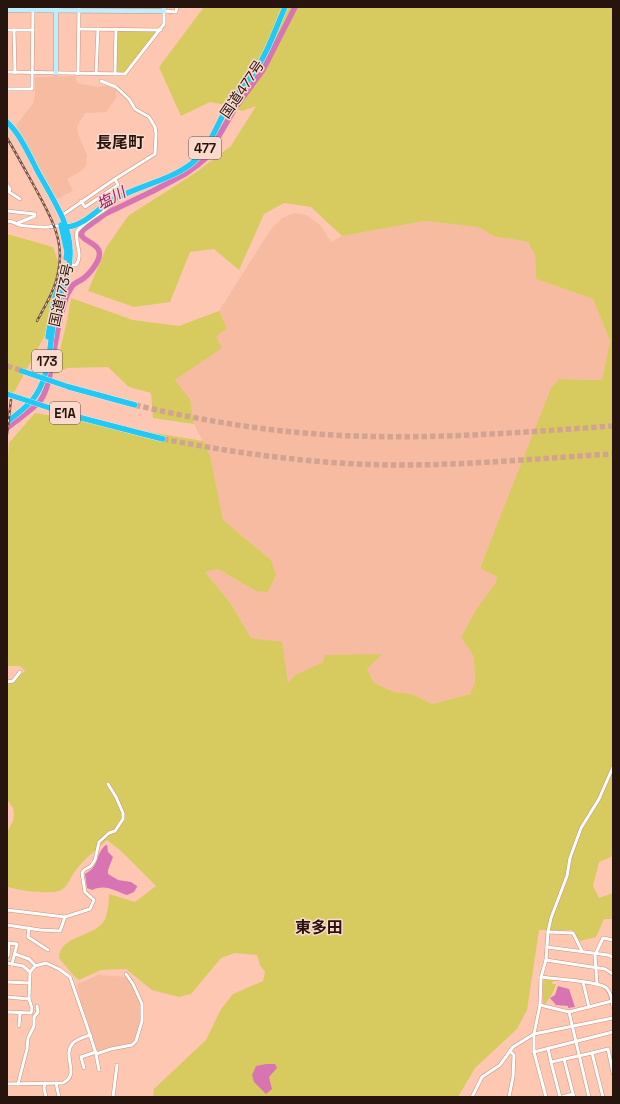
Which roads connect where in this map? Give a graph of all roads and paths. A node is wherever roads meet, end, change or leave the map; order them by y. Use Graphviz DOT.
graph roads {
  1 [pos="176,7"];
  2 [pos="285,7"];
  3 [pos="33,9"];
  4 [pos="56,9"];
  5 [pos="79,9"];
  6 [pos="145,9"];
  7 [pos="164,9"];
  8 [pos="7,10"];
  9 [pos="79,29"];
  10 [pos="98,29"];
  11 [pos="116,29"];
  12 [pos="7,30"];
  13 [pos="14,30"];
  14 [pos="33,30"];
  15 [pos="161,30"];
  16 [pos="7,72"];
  17 [pos="15,73"];
  18 [pos="32,73"];
  19 [pos="56,73"];
  20 [pos="78,74"];
  21 [pos="96,74"];
  22 [pos="115,74"];
  23 [pos="101,81"];
  24 [pos="7,89"];
  25 [pos="7,122"];
  26 [pos="7,127"];
  27 [pos="115,179"];
  28 [pos="7,185"];
  29 [pos="8,193"];
  30 [pos="119,197"];
  31 [pos="20,199"];
  32 [pos="81,201"];
  33 [pos="85,207"];
  34 [pos="7,211"];
  35 [pos="61,216"];
  36 [pos="90,216"];
  37 [pos="7,221"];
  38 [pos="18,223"];
  39 [pos="64,226"];
  40 [pos="70,265"];
  41 [pos="22,371"];
  42 [pos="7,394"];
  43 [pos="135,405"];
  44 [pos="7,418"];
  45 [pos="7,422"];
  46 [pos="162,439"];
  47 [pos="20,672"];
  48 [pos="7,682"];
  49 [pos="613,767"];
  50 [pos="108,784"];
  51 [pos="7,910"];
  52 [pos="65,917"];
  53 [pos="7,925"];
  54 [pos="29,928"];
  55 [pos="548,932"];
  56 [pos="613,940"];
  57 [pos="8,943"];
  58 [pos="547,947"];
  59 [pos="48,950"];
  60 [pos="582,952"];
  61 [pos="596,953"];
  62 [pos="15,954"];
  63 [pos="8,956"];
  64 [pos="613,957"];
  65 [pos="546,960"];
  66 [pos="7,963"];
  67 [pos="12,964"];
  68 [pos="35,965"];
  69 [pos="596,968"];
  70 [pos="30,972"];
  71 [pos="126,974"];
  72 [pos="613,974"];
  73 [pos="541,977"];
  74 [pos="7,982"];
  75 [pos="583,982"];
  76 [pos="30,983"];
  77 [pos="597,984"];
  78 [pos="7,997"];
  79 [pos="29,999"];
  80 [pos="612,1001"];
  81 [pos="540,1005"];
  82 [pos="37,1006"];
  83 [pos="589,1007"];
  84 [pos="613,1007"];
  85 [pos="7,1012"];
  86 [pos="569,1012"];
  87 [pos="20,1013"];
  88 [pos="613,1018"];
  89 [pos="19,1026"];
  90 [pos="572,1027"];
  91 [pos="613,1032"];
  92 [pos="534,1034"];
  93 [pos="90,1035"];
  94 [pos="575,1042"];
  95 [pos="548,1048"];
  96 [pos="613,1048"];
  97 [pos="608,1049"];
  98 [pos="510,1051"];
  99 [pos="534,1052"];
  100 [pos="96,1053"];
  101 [pos="592,1053"];
  102 [pos="579,1055"];
  103 [pos="564,1059"];
  104 [pos="551,1062"];
  105 [pos="117,1065"];
  106 [pos="84,1068"];
  107 [pos="99,1070"];
  108 [pos="613,1073"];
  109 [pos="45,1083"];
  110 [pos="56,1083"];
  111 [pos="7,1084"];
  112 [pos="18,1084"];
  113 [pos="574,1095"];
  114 [pos="46,1097"];
  115 [pos="59,1097"];
  116 [pos="113,1097"];
  117 [pos="472,1097"];
  118 [pos="508,1097"];
  119 [pos="546,1097"];
  120 [pos="561,1097"];
  121 [pos="589,1097"];
  122 [pos="602,1097"];
  1 -- 7 [label="street"];
  2 -- 30 [label="highway, 国道477号 / 477"];
  3 -- 4 [label="street"];
  3 -- 8 [label="street"];
  3 -- 14 [label="street"];
  4 -- 5 [label="street"];
  4 -- 19 [label="street"];
  5 -- 6 [label="street"];
  5 -- 9 [label="street"];
  6 -- 7 [label="street"];
  7 -- 15 [label="street"];
  9 -- 10 [label="street"];
  9 -- 20 [label="street"];
  10 -- 11 [label="street"];
  10 -- 21 [label="street"];
  11 -- 15 [label="street"];
  11 -- 22 [label="street"];
  12 -- 13 [label="street"];
  13 -- 14 [label="street"];
  13 -- 17 [label="street"];
  14 -- 18 [label="street"];
  15 -- 22 [label="street"];
  16 -- 17 [label="street"];
  17 -- 18 [label="street"];
  18 -- 19 [label="street"];
  18 -- 24 [label="street"];
  19 -- 20 [label="street"];
  20 -- 21 [label="street"];
  21 -- 22 [label="street"];
  23 -- 27 [label="street"];
  25 -- 35 [label="highway, 国道173号 / 173"];
  26 -- 39 [label="highway, 国道173号 / 173"];
  27 -- 32 [label="street"];
  27 -- 33 [label="street"];
  28 -- 29 [label="street"];
  29 -- 31 [label="street"];
  30 -- 36 [label="highway, 国道477号 / 477"];
  30 -- 40 [label="street"];
  32 -- 33 [label="street"];
  32 -- 35 [label="street"];
  33 -- 36 [label="street"];
  34 -- 38 [label="street"];
  35 -- 39 [label="highway, 国道173号 / 173"];
  36 -- 39 [label="highway, 国道477号 / 477"];
  37 -- 38 [label="street"];
  38 -- 39 [label="street"];
  39 -- 40 [label="highway, 国道173号 / 173"];
  39 -- 44 [label="highway, 国道173号 / 173"];
  40 -- 45 [label="highway, 国道173号 / 173"];
  41 -- 43 [label="highway, E1A, bridge"];
  42 -- 46 [label="highway, E1A, bridge"];
  47 -- 48 [label="street"];
  49 -- 55 [label="street"];
  50 -- 52 [label="street"];
  51 -- 52 [label="street"];
  52 -- 54 [label="street"];
  53 -- 54 [label="street"];
  54 -- 59 [label="street"];
  55 -- 58 [label="street"];
  55 -- 60 [label="street"];
  56 -- 61 [label="street"];
  57 -- 62 [label="street"];
  57 -- 63 [label="street"];
  58 -- 60 [label="street"];
  58 -- 65 [label="street"];
  60 -- 61 [label="street"];
  61 -- 64 [label="street"];
  61 -- 69 [label="street"];
  62 -- 67 [label="street"];
  62 -- 68 [label="street"];
  65 -- 69 [label="street"];
  65 -- 73 [label="street"];
  66 -- 67 [label="street"];
  67 -- 70 [label="street"];
  69 -- 72 [label="street"];
  69 -- 77 [label="street"];
  70 -- 76 [label="street"];
  70 -- 93 [label="street"];
  71 -- 100 [label="street"];
  73 -- 75 [label="street"];
  73 -- 81 [label="street"];
  74 -- 76 [label="street"];
  75 -- 77 [label="street"];
  75 -- 83 [label="street"];
  76 -- 79 [label="street"];
  77 -- 80 [label="street"];
  78 -- 79 [label="street"];
  79 -- 87 [label="street"];
  80 -- 83 [label="street"];
  80 -- 84 [label="street"];
  81 -- 86 [label="street"];
  81 -- 92 [label="street"];
  82 -- 112 [label="street"];
  83 -- 86 [label="street"];
  85 -- 87 [label="street"];
  86 -- 90 [label="street"];
  87 -- 89 [label="street"];
  88 -- 90 [label="street"];
  90 -- 92 [label="street"];
  90 -- 94 [label="street"];
  91 -- 94 [label="street"];
  92 -- 98 [label="street"];
  92 -- 99 [label="street"];
  93 -- 100 [label="street"];
  93 -- 110 [label="street"];
  94 -- 95 [label="street"];
  94 -- 102 [label="street"];
  95 -- 99 [label="street"];
  95 -- 104 [label="street"];
  96 -- 97 [label="street"];
  97 -- 101 [label="street"];
  97 -- 108 [label="street"];
  98 -- 117 [label="street"];
  98 -- 118 [label="street"];
  99 -- 119 [label="street"];
  100 -- 106 [label="street"];
  100 -- 107 [label="street"];
  101 -- 102 [label="street"];
  101 -- 122 [label="street"];
  102 -- 103 [label="street"];
  102 -- 121 [label="street"];
  103 -- 104 [label="street"];
  103 -- 113 [label="street"];
  104 -- 120 [label="street"];
  105 -- 116 [label="street"];
  109 -- 110 [label="street"];
  109 -- 112 [label="street"];
  109 -- 114 [label="street"];
  110 -- 115 [label="street"];
  111 -- 112 [label="street"];
  113 -- 120 [label="street"];
}
